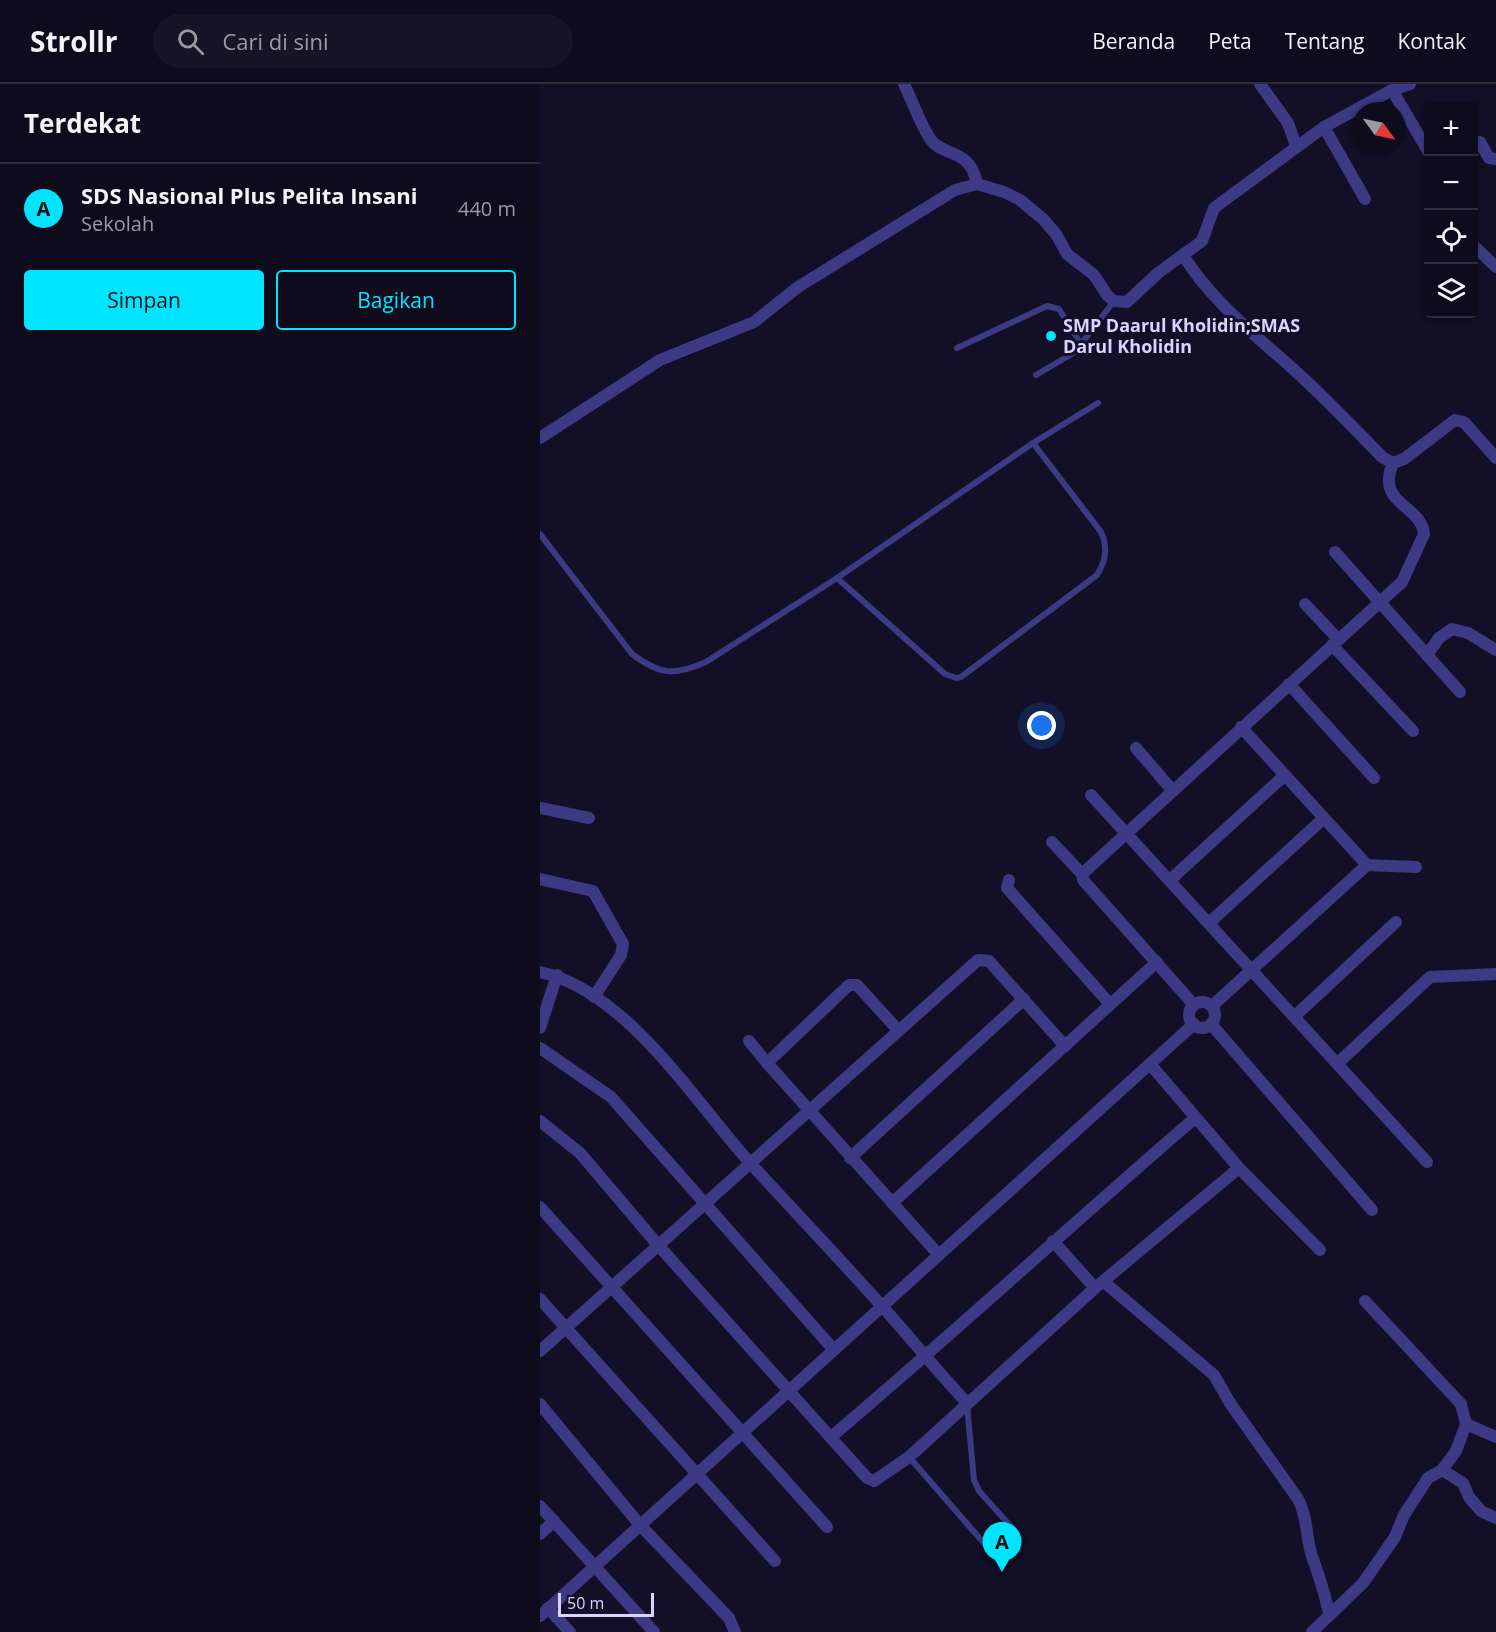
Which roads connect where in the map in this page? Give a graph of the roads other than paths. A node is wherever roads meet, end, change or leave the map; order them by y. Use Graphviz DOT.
graph roads {
  1 [pos="904,84"];
  2 [pos="1260,84"];
  3 [pos="1410,84"];
  4 [pos="1392,90"];
  5 [pos="1324,127"];
  6 [pos="1424,144"];
  7 [pos="1478,144"];
  8 [pos="1296,146"];
  9 [pos="1496,159"];
  10 [pos="977,184"];
  11 [pos="1365,199"];
  12 [pos="1478,251"];
  13 [pos="1183,255"];
  14 [pos="1496,267"];
  15 [pos="1114,301"];
  16 [pos="1081,344"];
  17 [pos="957,348"];
  18 [pos="1035,375"];
  19 [pos="1098,403"];
  20 [pos="540,438"];
  21 [pos="1033,443"];
  22 [pos="1496,458"];
  23 [pos="1393,463"];
  24 [pos="540,534"];
  25 [pos="1335,552"];
  26 [pos="837,578"];
  27 [pos="1380,601"];
  28 [pos="1305,604"];
  29 [pos="1335,642"];
  30 [pos="1496,650"];
  31 [pos="1427,655"];
  32 [pos="1289,684"];
  33 [pos="1460,692"];
  34 [pos="1241,727"];
  35 [pos="1413,731"];
  36 [pos="1136,748"];
  37 [pos="1285,775"];
  38 [pos="1374,778"];
  39 [pos="1172,790"];
  40 [pos="1091,795"];
  41 [pos="540,808"];
  42 [pos="589,818"];
  43 [pos="1324,818"];
  44 [pos="1125,832"];
  45 [pos="1052,842"];
  46 [pos="1367,866"];
  47 [pos="1416,867"];
  48 [pos="1082,874"];
  49 [pos="540,879"];
  50 [pos="1009,880"];
  51 [pos="1170,880"];
  52 [pos="1396,922"];
  53 [pos="1209,923"];
  54 [pos="1157,962"];
  55 [pos="1252,970"];
  56 [pos="540,972"];
  57 [pos="1496,974"];
  58 [pos="557,975"];
  59 [pos="594,997"];
  60 [pos="1024,999"];
  61 [pos="1110,1004"];
  62 [pos="1194,1005"];
  63 [pos="1212,1006"];
  64 [pos="1295,1016"];
  65 [pos="1194,1024"];
  66 [pos="1210,1024"];
  67 [pos="540,1028"];
  68 [pos="898,1030"];
  69 [pos="749,1041"];
  70 [pos="1065,1046"];
  71 [pos="540,1048"];
  72 [pos="1338,1063"];
  73 [pos="767,1064"];
  74 [pos="1150,1064"];
  75 [pos="809,1111"];
  76 [pos="1195,1118"];
  77 [pos="540,1121"];
  78 [pos="850,1158"];
  79 [pos="750,1162"];
  80 [pos="1427,1162"];
  81 [pos="1239,1168"];
  82 [pos="892,1203"];
  83 [pos="703,1204"];
  84 [pos="540,1207"];
  85 [pos="1372,1210"];
  86 [pos="1053,1241"];
  87 [pos="658,1245"];
  88 [pos="1320,1250"];
  89 [pos="939,1255"];
  90 [pos="1100,1285"];
  91 [pos="612,1286"];
  92 [pos="540,1299"];
  93 [pos="1365,1300"];
  94 [pos="882,1306"];
  95 [pos="567,1327"];
  96 [pos="834,1350"];
  97 [pos="540,1351"];
  98 [pos="925,1358"];
  99 [pos="789,1391"];
  100 [pos="967,1403"];
  101 [pos="540,1404"];
  102 [pos="1466,1424"];
  103 [pos="743,1433"];
  104 [pos="831,1437"];
  105 [pos="1496,1437"];
  106 [pos="909,1457"];
  107 [pos="1442,1470"];
  108 [pos="699,1473"];
  109 [pos="540,1506"];
  110 [pos="1496,1518"];
  111 [pos="554,1521"];
  112 [pos="640,1525"];
  113 [pos="827,1527"];
  114 [pos="1014,1530"];
  115 [pos="540,1534"];
  116 [pos="989,1549"];
  117 [pos="775,1561"];
  118 [pos="595,1567"];
  119 [pos="544,1612"];
  120 [pos="1329,1614"];
  121 [pos="570,1632"];
  122 [pos="654,1632"];
  123 [pos="735,1632"];
  124 [pos="1312,1632"];
  1 -- 10 [label="street"];
  2 -- 8 [label="street"];
  3 -- 4 [label="street"];
  4 -- 5 [label="street"];
  4 -- 6 [label="street"];
  5 -- 8 [label="street"];
  5 -- 11 [label="street"];
  7 -- 9 [label="street"];
  8 -- 13 [label="street"];
  10 -- 15 [label="street"];
  10 -- 20 [label="street"];
  12 -- 14 [label="street"];
  13 -- 15 [label="street"];
  13 -- 23 [label="street"];
  15 -- 16 [label="lane"];
  16 -- 17 [label="lane"];
  16 -- 18 [label="lane"];
  19 -- 21 [label="lane"];
  21 -- 26 [label="lane"];
  21 -- 26 [label="lane"];
  22 -- 23 [label="street"];
  23 -- 27 [label="street"];
  24 -- 26 [label="lane"];
  25 -- 27 [label="street"];
  27 -- 29 [label="street"];
  27 -- 31 [label="street"];
  28 -- 29 [label="street"];
  29 -- 32 [label="street"];
  29 -- 35 [label="street"];
  30 -- 31 [label="street"];
  31 -- 33 [label="street"];
  32 -- 34 [label="street"];
  32 -- 38 [label="street"];
  34 -- 37 [label="street"];
  34 -- 39 [label="street"];
  36 -- 39 [label="street"];
  37 -- 43 [label="street"];
  37 -- 51 [label="street"];
  39 -- 44 [label="street"];
  40 -- 44 [label="street"];
  41 -- 42 [label="street"];
  43 -- 46 [label="street"];
  43 -- 53 [label="street"];
  44 -- 48 [label="street"];
  44 -- 51 [label="street"];
  45 -- 48 [label="street"];
  46 -- 47 [label="street"];
  46 -- 55 [label="street"];
  48 -- 54 [label="street"];
  49 -- 59 [label="street"];
  50 -- 61 [label="street"];
  51 -- 53 [label="street"];
  52 -- 64 [label="street"];
  53 -- 55 [label="street"];
  54 -- 61 [label="street"];
  54 -- 62 [label="street"];
  55 -- 63 [label="street"];
  55 -- 64 [label="street"];
  56 -- 58 [label="street"];
  57 -- 72 [label="street"];
  58 -- 59 [label="street"];
  58 -- 67 [label="street"];
  59 -- 79 [label="street"];
  60 -- 68 [label="street"];
  60 -- 70 [label="street"];
  60 -- 78 [label="street"];
  61 -- 70 [label="street"];
  62 -- 63 [label="street"];
  62 -- 65 [label="street"];
  63 -- 66 [label="street"];
  64 -- 72 [label="street"];
  65 -- 66 [label="street"];
  65 -- 74 [label="street"];
  66 -- 85 [label="street"];
  68 -- 73 [label="street"];
  68 -- 75 [label="street"];
  69 -- 73 [label="street"];
  70 -- 82 [label="street"];
  71 -- 83 [label="street"];
  72 -- 80 [label="street"];
  73 -- 75 [label="street"];
  74 -- 76 [label="street"];
  74 -- 89 [label="street"];
  75 -- 78 [label="street"];
  75 -- 79 [label="street"];
  76 -- 81 [label="street"];
  76 -- 86 [label="street"];
  77 -- 87 [label="street"];
  78 -- 82 [label="street"];
  79 -- 83 [label="street"];
  79 -- 94 [label="street"];
  81 -- 88 [label="street"];
  81 -- 90 [label="street"];
  82 -- 89 [label="street"];
  83 -- 87 [label="street"];
  83 -- 96 [label="street"];
  84 -- 91 [label="street"];
  86 -- 90 [label="street"];
  86 -- 98 [label="street"];
  87 -- 91 [label="street"];
  87 -- 99 [label="street"];
  89 -- 94 [label="street"];
  90 -- 100 [label="street"];
  90 -- 120 [label="street"];
  91 -- 95 [label="street"];
  91 -- 103 [label="street"];
  92 -- 95 [label="street"];
  93 -- 102 [label="street"];
  94 -- 96 [label="street"];
  94 -- 98 [label="street"];
  95 -- 97 [label="street"];
  95 -- 108 [label="street"];
  96 -- 99 [label="street"];
  98 -- 100 [label="street"];
  98 -- 104 [label="street"];
  99 -- 103 [label="street"];
  99 -- 104 [label="street"];
  100 -- 106 [label="street"];
  100 -- 114 [label="lane"];
  101 -- 112 [label="street"];
  102 -- 105 [label="street"];
  102 -- 107 [label="street"];
  103 -- 108 [label="street"];
  103 -- 113 [label="street"];
  104 -- 106 [label="street"];
  106 -- 116 [label="lane"];
  107 -- 110 [label="street"];
  107 -- 120 [label="street"];
  108 -- 112 [label="street"];
  108 -- 117 [label="street"];
  109 -- 111 [label="street"];
  111 -- 115 [label="street"];
  111 -- 118 [label="street"];
  112 -- 118 [label="street"];
  112 -- 123 [label="street"];
  118 -- 119 [label="street"];
  118 -- 122 [label="street"];
  119 -- 121 [label="street"];
  120 -- 124 [label="street"];
}
